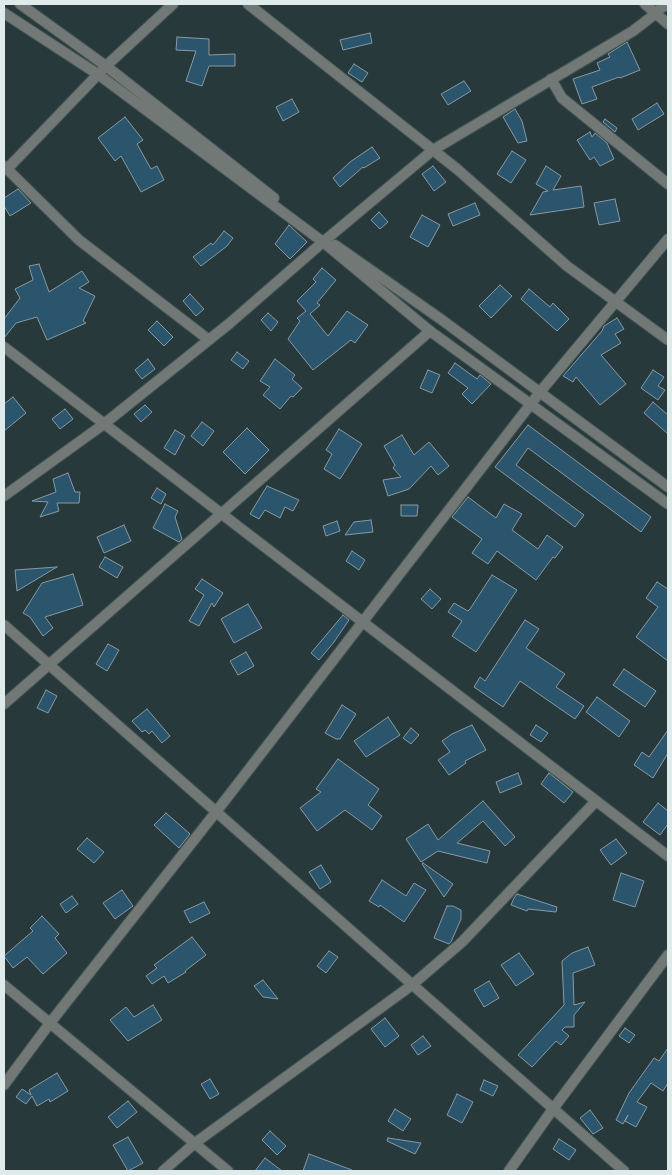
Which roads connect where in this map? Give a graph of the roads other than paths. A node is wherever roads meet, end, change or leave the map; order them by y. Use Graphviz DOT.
graph roads {
  1 [pos="20,4"];
  2 [pos="173,4"];
  3 [pos="248,4"];
  4 [pos="645,4"];
  5 [pos="668,5"];
  6 [pos="4,13"];
  7 [pos="655,14"];
  8 [pos="668,24"];
  9 [pos="106,66"];
  10 [pos="99,75"];
  11 [pos="551,80"];
  12 [pos="433,150"];
  13 [pos="6,167"];
  14 [pos="668,184"];
  15 [pos="668,239"];
  16 [pos="325,241"];
  17 [pos="616,301"];
  18 [pos="430,331"];
  19 [pos="209,340"];
  20 [pos="668,340"];
  21 [pos="4,347"];
  22 [pos="540,392"];
  23 [pos="531,405"];
  24 [pos="104,424"];
  25 [pos="668,487"];
  26 [pos="4,496"];
  27 [pos="668,504"];
  28 [pos="221,514"];
  29 [pos="363,621"];
  30 [pos="4,625"];
  31 [pos="48,665"];
  32 [pos="4,704"];
  33 [pos="596,801"];
  34 [pos="216,812"];
  35 [pos="668,856"];
  36 [pos="668,955"];
  37 [pos="4,985"];
  38 [pos="412,985"];
  39 [pos="50,1023"];
  40 [pos="4,1085"];
  41 [pos="553,1109"];
  42 [pos="195,1143"];
  43 [pos="163,1171"];
  44 [pos="228,1171"];
  45 [pos="509,1171"];
  46 [pos="624,1171"];
  1 -- 9 [label="street"];
  2 -- 9 [label="street"];
  3 -- 12 [label="street"];
  4 -- 7 [label="street"];
  5 -- 7 [label="street"];
  6 -- 10 [label="street"];
  7 -- 8 [label="street"];
  7 -- 11 [label="street"];
  9 -- 10 [label="street"];
  9 -- 16 [label="street"];
  10 -- 13 [label="street"];
  10 -- 16 [label="street"];
  11 -- 12 [label="street"];
  11 -- 14 [label="street"];
  12 -- 16 [label="street"];
  12 -- 17 [label="street"];
  13 -- 19 [label="street"];
  15 -- 17 [label="street"];
  16 -- 18 [label="street"];
  16 -- 19 [label="street"];
  16 -- 22 [label="street"];
  17 -- 20 [label="street"];
  17 -- 22 [label="street"];
  18 -- 23 [label="street"];
  18 -- 28 [label="street"];
  19 -- 24 [label="street"];
  21 -- 24 [label="street"];
  22 -- 23 [label="street"];
  22 -- 25 [label="street"];
  23 -- 27 [label="street"];
  23 -- 29 [label="street"];
  24 -- 26 [label="street"];
  24 -- 28 [label="street"];
  28 -- 29 [label="street"];
  28 -- 31 [label="street"];
  29 -- 33 [label="street"];
  29 -- 34 [label="street"];
  30 -- 31 [label="street"];
  31 -- 32 [label="street"];
  31 -- 34 [label="street"];
  33 -- 35 [label="street"];
  33 -- 38 [label="street"];
  34 -- 38 [label="street"];
  34 -- 39 [label="street"];
  36 -- 41 [label="street"];
  37 -- 39 [label="street"];
  38 -- 41 [label="street"];
  38 -- 42 [label="street"];
  39 -- 40 [label="street"];
  39 -- 42 [label="street"];
  41 -- 45 [label="street"];
  41 -- 46 [label="street"];
  42 -- 43 [label="street"];
  42 -- 44 [label="street"];
}
